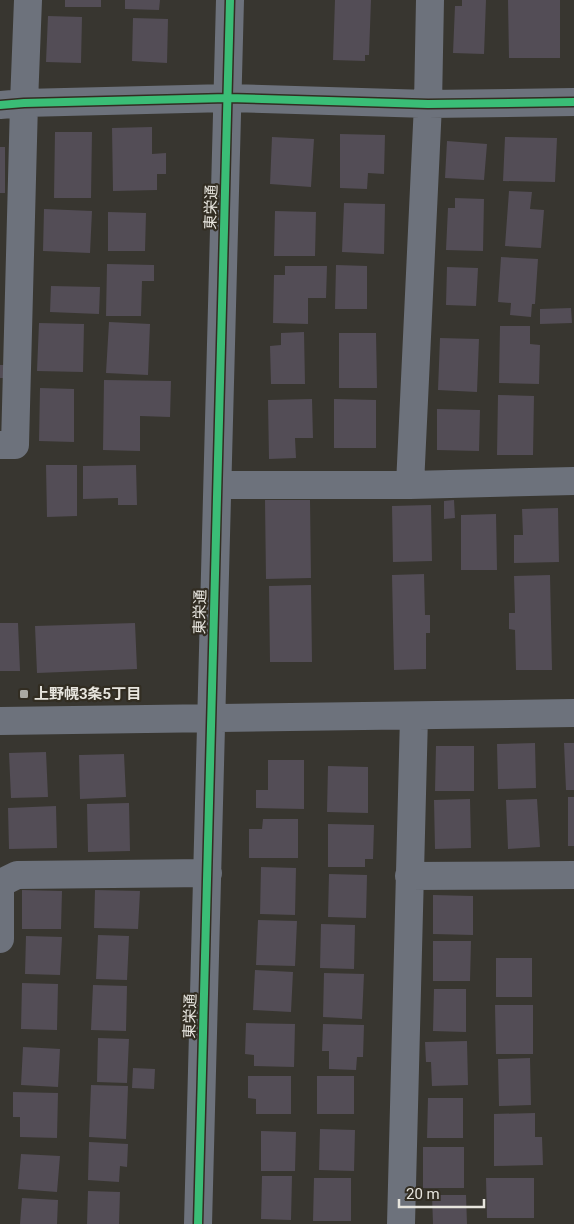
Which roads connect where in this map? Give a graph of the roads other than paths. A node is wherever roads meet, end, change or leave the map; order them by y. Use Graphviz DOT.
graph roads {
  1 [pos="28,0"];
  2 [pos="230,0"];
  3 [pos="430,0"];
  4 [pos="228,98"];
  5 [pos="574,102"];
  6 [pos="12,104"];
  7 [pos="428,104"];
  8 [pos="0,445"];
  9 [pos="574,481"];
  10 [pos="218,485"];
  11 [pos="410,485"];
  12 [pos="574,713"];
  13 [pos="414,716"];
  14 [pos="211,717"];
  15 [pos="0,721"];
  16 [pos="208,873"];
  17 [pos="574,875"];
  18 [pos="409,876"];
  19 [pos="0,883"];
  20 [pos="0,939"];
  21 [pos="198,1224"];
  22 [pos="401,1224"];
  1 -- 6 [label="street"];
  2 -- 4 [label="street, 東栄通"];
  3 -- 7 [label="street"];
  4 -- 6 [label="street"];
  4 -- 7 [label="street"];
  4 -- 10 [label="street, 東栄通"];
  5 -- 7 [label="street"];
  6 -- 8 [label="street"];
  7 -- 11 [label="street"];
  9 -- 11 [label="street"];
  10 -- 11 [label="street"];
  10 -- 14 [label="street, 東栄通"];
  12 -- 13 [label="street"];
  13 -- 14 [label="street"];
  13 -- 18 [label="street"];
  14 -- 15 [label="street"];
  14 -- 16 [label="street, 東栄通"];
  16 -- 19 [label="street"];
  16 -- 21 [label="street, 東栄通"];
  17 -- 18 [label="street"];
  18 -- 22 [label="street"];
  19 -- 20 [label="street"];
}
